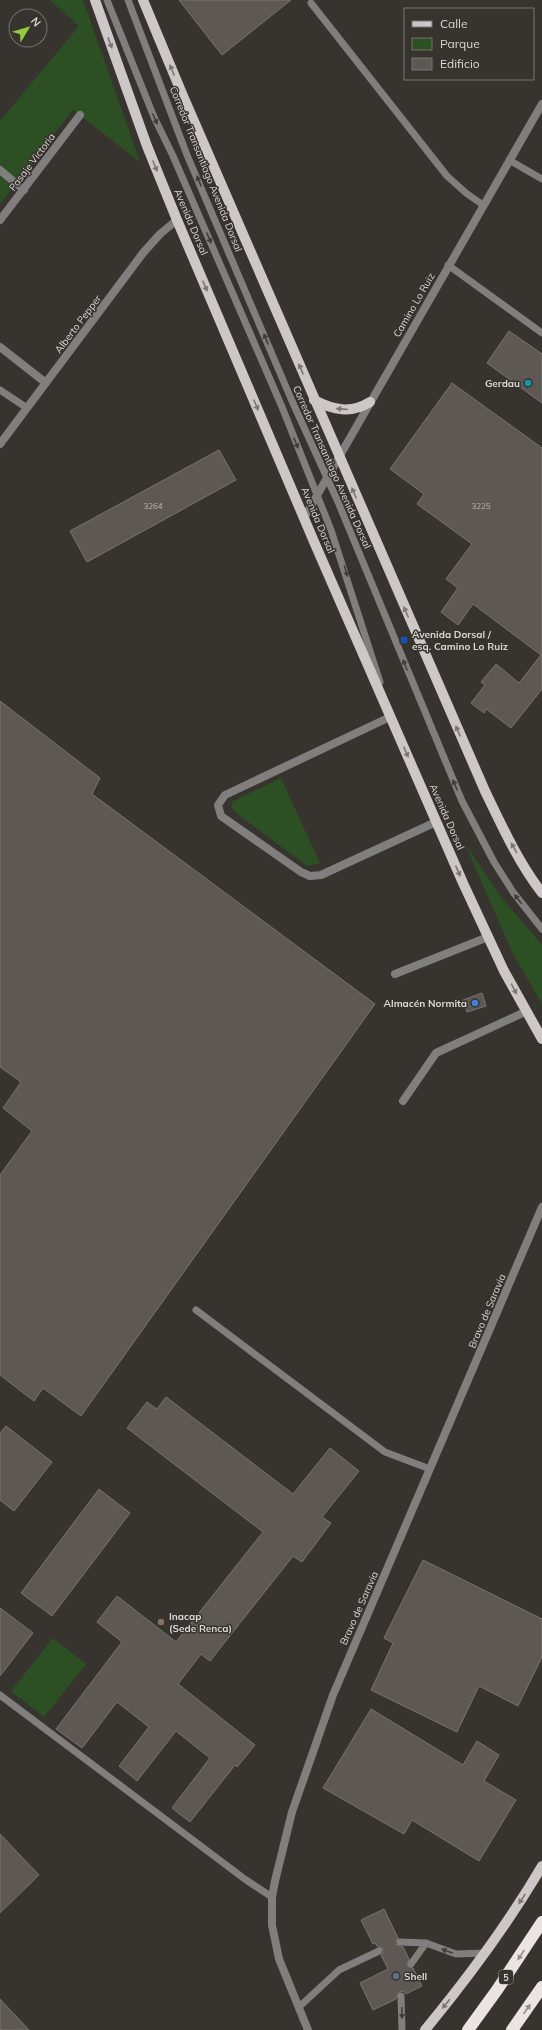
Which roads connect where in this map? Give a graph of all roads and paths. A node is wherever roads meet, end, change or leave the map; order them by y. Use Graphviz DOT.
graph roads {
  1 [pos="95,0"];
  2 [pos="107,0"];
  3 [pos="128,0"];
  4 [pos="143,0"];
  5 [pos="311,3"];
  6 [pos="542,104"];
  7 [pos="80,115"];
  8 [pos="509,160"];
  9 [pos="0,170"];
  10 [pos="542,180"];
  11 [pos="24,190"];
  12 [pos="483,205"];
  13 [pos="0,220"];
  14 [pos="177,220"];
  15 [pos="448,265"];
  16 [pos="542,333"];
  17 [pos="0,347"];
  18 [pos="46,383"];
  19 [pos="0,390"];
  20 [pos="314,400"];
  21 [pos="370,402"];
  22 [pos="27,408"];
  23 [pos="0,444"];
  24 [pos="339,456"];
  25 [pos="327,478"];
  26 [pos="317,495"];
  27 [pos="304,518"];
  28 [pos="390,716"];
  29 [pos="436,822"];
  30 [pos="542,893"];
  31 [pos="542,929"];
  32 [pos="488,937"];
  33 [pos="395,974"];
  34 [pos="525,1012"];
  35 [pos="542,1039"];
  36 [pos="403,1101"];
  37 [pos="542,1207"];
  38 [pos="196,1310"];
  39 [pos="430,1469"];
  40 [pos="0,1695"];
  41 [pos="542,1866"];
  42 [pos="272,1897"];
  43 [pos="542,1922"];
  44 [pos="400,1942"];
  45 [pos="426,1943"];
  46 [pos="379,1951"];
  47 [pos="486,1953"];
  48 [pos="411,1964"];
  49 [pos="542,1987"];
  50 [pos="401,1996"];
  51 [pos="298,2007"];
  52 [pos="308,2030"];
  53 [pos="402,2030"];
  54 [pos="425,2030"];
  55 [pos="468,2030"];
  56 [pos="512,2030"];
  1 -- 14 [label="main road, Avenida Dorsal, one-way"];
  2 -- 26 [label="lane, Corredor Transantiago Avenida Dorsal, one-way"];
  25 -- 3 [label="lane, Corredor Transantiago Avenida Dorsal, one-way"];
  20 -- 4 [label="main road, one-way"];
  5 -- 12 [label="lane"];
  6 -- 8 [label="street, Camino Lo Ruiz"];
  7 -- 11 [label="street, Pasaje Victoria"];
  8 -- 10 [label="lane"];
  8 -- 12 [label="street, Camino Lo Ruiz"];
  9 -- 11 [label="street"];
  11 -- 13 [label="street, Pasaje Victoria"];
  12 -- 15 [label="street, Camino Lo Ruiz"];
  14 -- 18 [label="street, Alberto Pepper"];
  14 -- 27 [label="main road, Avenida Dorsal, one-way"];
  15 -- 16 [label="lane"];
  15 -- 21 [label="street, Camino Lo Ruiz"];
  17 -- 18 [label="street"];
  18 -- 22 [label="street, Alberto Pepper"];
  19 -- 22 [label="lane"];
  21 -- 20 [label="main road, one-way"];
  20 -- 24 [label="main road"];
  21 -- 24 [label="street, Camino Lo Ruiz"];
  22 -- 23 [label="street, Alberto Pepper"];
  24 -- 25 [label="street, Camino Lo Ruiz"];
  30 -- 24 [label="main road, one-way"];
  25 -- 26 [label="street, Camino Lo Ruiz"];
  31 -- 25 [label="lane, Corredor Transantiago Avenida Dorsal, one-way"];
  26 -- 27 [label="street, Camino Lo Ruiz"];
  26 -- 28 [label="lane, Corredor Transantiago Avenida Dorsal, one-way"];
  27 -- 28 [label="main road, Avenida Dorsal"];
  28 -- 29 [label="main road, Avenida Dorsal, one-way"];
  28 -- 29 [label="street"];
  29 -- 32 [label="main road, Avenida Dorsal, one-way"];
  32 -- 33 [label="street"];
  32 -- 34 [label="main road, Avenida Dorsal, one-way"];
  34 -- 35 [label="main road, Avenida Dorsal"];
  34 -- 36 [label="street"];
  37 -- 39 [label="street, Bravo de Saravia"];
  38 -- 39 [label="lane"];
  39 -- 42 [label="street, Bravo de Saravia"];
  40 -- 42 [label="lane"];
  41 -- 47 [label="main road, one-way"];
  42 -- 51 [label="street, Bravo de Saravia"];
  43 -- 55 [label="highway, 5, one-way"];
  44 -- 45 [label="lane"];
  47 -- 45 [label="lane, one-way"];
  45 -- 48 [label="lane"];
  46 -- 51 [label="lane"];
  47 -- 54 [label="main road, one-way"];
  56 -- 49 [label="highway, one-way"];
  50 -- 53 [label="lane, one-way"];
  51 -- 52 [label="street, Bravo de Saravia"];
}
